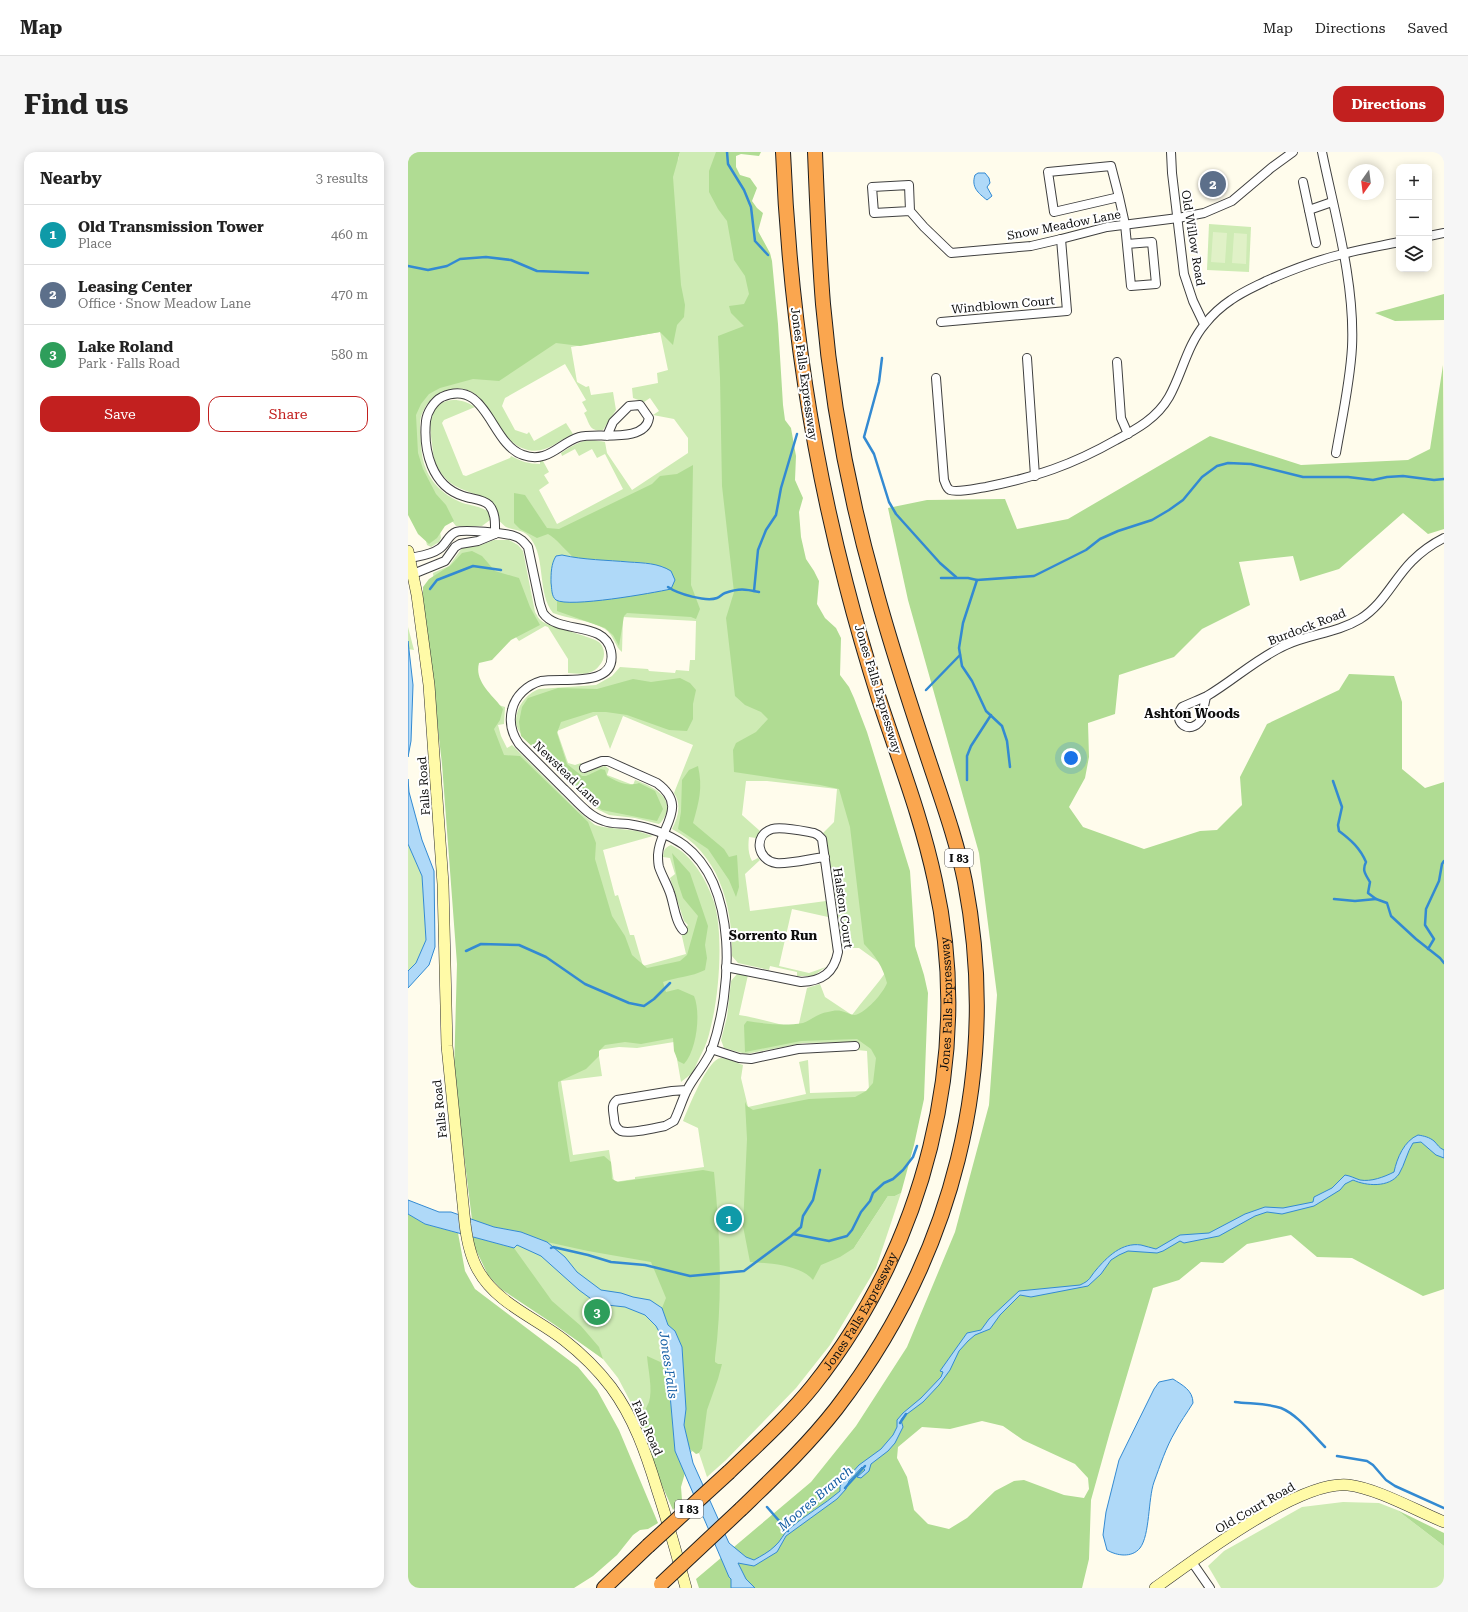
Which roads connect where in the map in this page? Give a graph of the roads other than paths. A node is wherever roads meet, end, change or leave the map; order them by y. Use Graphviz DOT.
graph roads {
  1 [pos="783,152"];
  2 [pos="815,152"];
  3 [pos="1171,152"];
  4 [pos="1293,152"];
  5 [pos="1322,152"];
  6 [pos="1303,182"];
  7 [pos="1119,197"];
  8 [pos="1332,202"];
  9 [pos="910,210"];
  10 [pos="1309,210"];
  11 [pos="1178,218"];
  12 [pos="1125,224"];
  13 [pos="1444,233"];
  14 [pos="1432,235"];
  15 [pos="1061,239"];
  16 [pos="1316,243"];
  17 [pos="1396,243"];
  18 [pos="1127,244"];
  19 [pos="1343,254"];
  20 [pos="941,322"];
  21 [pos="1204,324"];
  22 [pos="1027,358"];
  23 [pos="1117,362"];
  24 [pos="936,378"];
  25 [pos="1128,434"];
  26 [pos="607,436"];
  27 [pos="1336,453"];
  28 [pos="1035,476"];
  29 [pos="495,534"];
  30 [pos="1444,538"];
  31 [pos="409,555"];
  32 [pos="413,574"];
  33 [pos="1206,696"];
  34 [pos="584,768"];
  35 [pos="665,834"];
  36 [pos="825,857"];
  37 [pos="683,930"];
  38 [pos="726,967"];
  39 [pos="855,1046"];
  40 [pos="711,1049"];
  41 [pos="687,1090"];
  42 [pos="1444,1522"];
  43 [pos="1192,1562"];
  44 [pos="658,1586"];
  45 [pos="604,1588"];
  46 [pos="686,1588"];
  47 [pos="1155,1588"];
  48 [pos="1210,1588"];
  1 -- 45 [label="highway, Jones Falls Expressway / I 83, bridge"];
  2 -- 44 [label="highway, I 83, bridge"];
  3 -- 11 [label="street, Old Willow Road"];
  4 -- 11 [label="street, Snow Meadow Lane"];
  5 -- 8 [label="street"];
  6 -- 10 [label="street"];
  7 -- 7 [label="street"];
  7 -- 12 [label="street"];
  8 -- 10 [label="street"];
  8 -- 19 [label="street"];
  9 -- 9 [label="street"];
  9 -- 15 [label="street, Snow Meadow Lane"];
  10 -- 16 [label="street"];
  11 -- 12 [label="street, Snow Meadow Lane"];
  11 -- 21 [label="street, Old Willow Road"];
  12 -- 15 [label="street, Snow Meadow Lane"];
  12 -- 18 [label="street"];
  13 -- 14 [label="street"];
  15 -- 20 [label="street, Windblown Court"];
  17 -- 19 [label="street"];
  18 -- 18 [label="street"];
  19 -- 21 [label="street"];
  19 -- 27 [label="street"];
  21 -- 25 [label="street"];
  22 -- 28 [label="street"];
  23 -- 25 [label="street"];
  24 -- 28 [label="street"];
  25 -- 28 [label="street"];
  26 -- 26 [label="street"];
  26 -- 29 [label="street"];
  29 -- 31 [label="street, Newstead Lane"];
  29 -- 32 [label="street, Newstead Lane"];
  29 -- 35 [label="street, Newstead Lane"];
  30 -- 33 [label="street, Burdock Road"];
  31 -- 32 [label="main road, Falls Road"];
  32 -- 46 [label="main road, Falls Road"];
  34 -- 35 [label="street"];
  35 -- 37 [label="street"];
  35 -- 38 [label="street, Newstead Lane"];
  36 -- 36 [label="street, Halston Court"];
  36 -- 38 [label="street, Halston Court"];
  38 -- 40 [label="street, Newstead Lane"];
  39 -- 40 [label="street"];
  40 -- 41 [label="street, Newstead Lane"];
  41 -- 41 [label="street, Newstead Lane"];
  42 -- 43 [label="main road, Old Court Road"];
  43 -- 47 [label="main road, Old Court Road"];
  43 -- 48 [label="street"];
}
